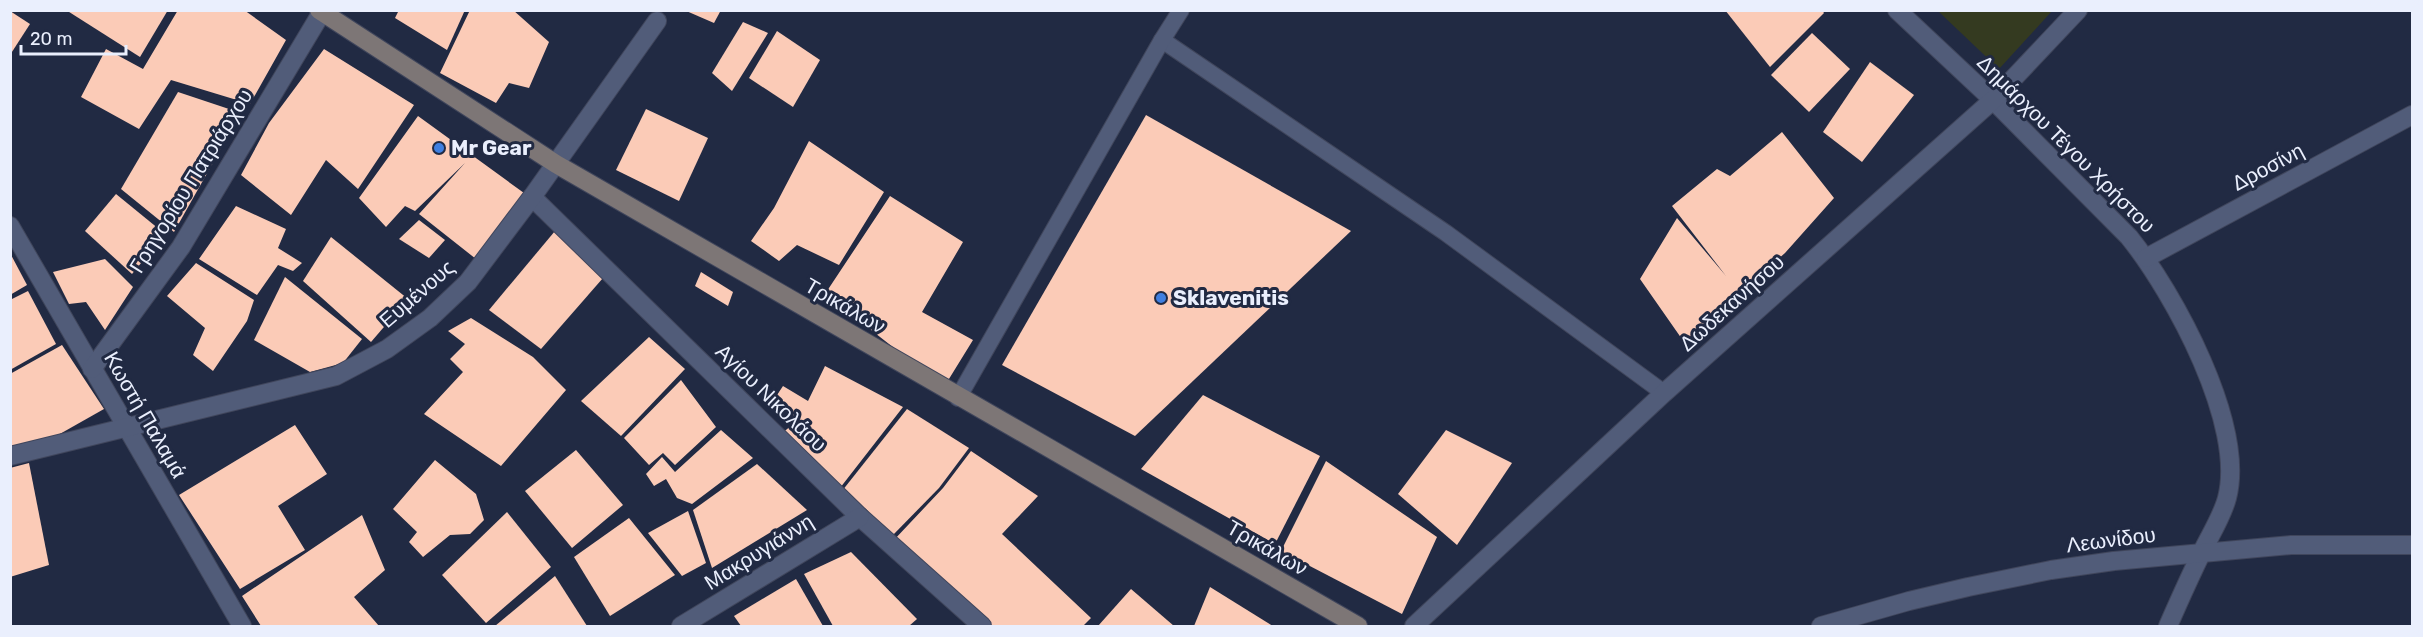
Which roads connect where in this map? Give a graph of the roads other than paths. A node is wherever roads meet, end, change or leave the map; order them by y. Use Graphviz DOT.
graph roads {
  1 [pos="1181,10"];
  2 [pos="1897,10"];
  3 [pos="2078,10"];
  4 [pos="320,11"];
  5 [pos="657,21"];
  6 [pos="1162,40"];
  7 [pos="1993,100"];
  8 [pos="2412,115"];
  9 [pos="556,164"];
  10 [pos="532,197"];
  11 [pos="10,226"];
  12 [pos="2146,258"];
  13 [pos="92,369"];
  14 [pos="1664,393"];
  15 [pos="958,398"];
  16 [pos="125,426"];
  17 [pos="10,456"];
  18 [pos="860,517"];
  19 [pos="2412,545"];
  20 [pos="2201,554"];
  21 [pos="242,627"];
  22 [pos="681,627"];
  23 [pos="982,627"];
  24 [pos="1358,627"];
  25 [pos="1414,627"];
  26 [pos="1821,627"];
  27 [pos="2168,627"];
  1 -- 6 [label="lane"];
  2 -- 7 [label="street, Δημάρχου Τέγου Χρήστου"];
  3 -- 7 [label="street, Δωδεκανήσου"];
  4 -- 9 [label="main road, Τρικάλων"];
  4 -- 13 [label="street, Γρηγορίου Πατριάρχου"];
  5 -- 9 [label="street, Ευμένους"];
  6 -- 14 [label="lane"];
  6 -- 15 [label="lane"];
  7 -- 12 [label="street, Δημάρχου Τέγου Χρήστου"];
  7 -- 14 [label="street, Δωδεκανήσου"];
  8 -- 12 [label="street, Δροσίνη"];
  9 -- 10 [label="street, Ευμένους"];
  9 -- 15 [label="main road, Τρικάλων"];
  10 -- 16 [label="street, Ευμένους"];
  10 -- 18 [label="street, Αγίου Νικολάου"];
  11 -- 13 [label="street, Κωστή Παλαμά"];
  12 -- 20 [label="street, Δημάρχου Τέγου Χρήστου"];
  13 -- 16 [label="street, Κωστή Παλαμά"];
  14 -- 25 [label="street, Δωδεκανήσου"];
  15 -- 24 [label="main road, Τρικάλων"];
  16 -- 17 [label="street"];
  16 -- 21 [label="street, Κωστή Παλαμά"];
  18 -- 22 [label="street, Μακρυγιάννη"];
  18 -- 23 [label="street, Αγίου Νικολάου"];
  19 -- 20 [label="street, Λεωνίδου"];
  20 -- 26 [label="street, Λεωνίδου"];
  20 -- 27 [label="street, Δημάρχου Τέγου Χρήστου"];
}
